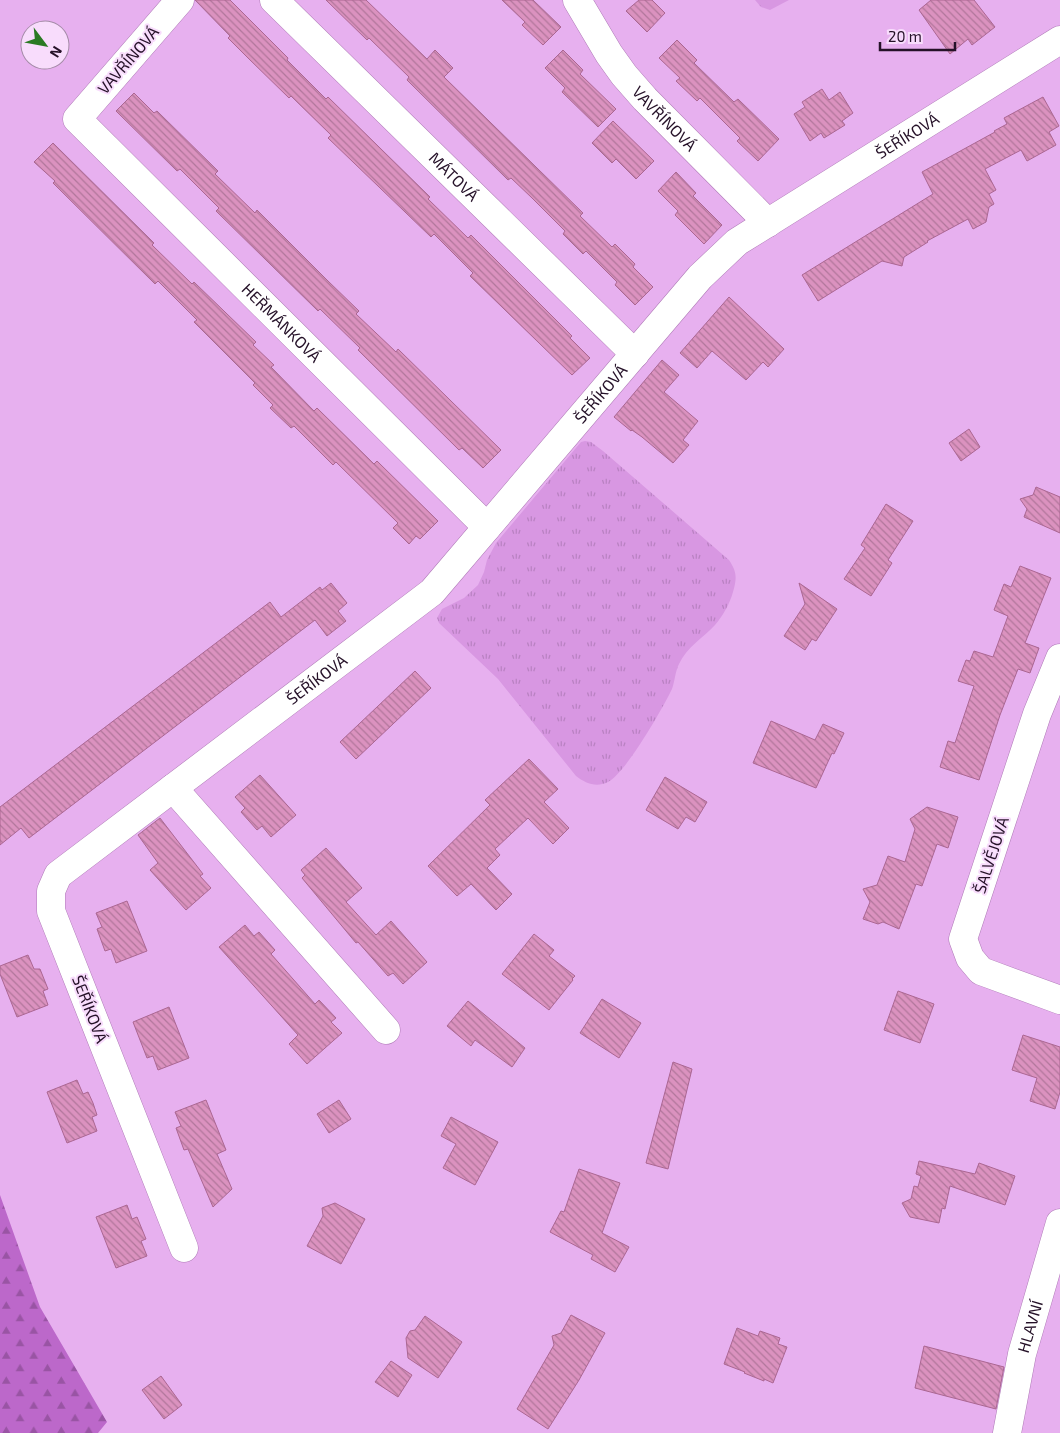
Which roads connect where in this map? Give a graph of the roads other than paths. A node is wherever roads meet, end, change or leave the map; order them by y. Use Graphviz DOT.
graph roads {
  1 [pos="180,0"];
  2 [pos="274,0"];
  3 [pos="576,0"];
  4 [pos="1060,40"];
  5 [pos="76,120"];
  6 [pos="768,224"];
  7 [pos="634,354"];
  8 [pos="487,527"];
  9 [pos="1060,658"];
  10 [pos="173,788"];
  11 [pos="1060,1000"];
  12 [pos="386,1030"];
  13 [pos="1060,1222"];
  14 [pos="184,1248"];
  15 [pos="1007,1433"];
  1 -- 5 [label="street, VAVŘÍNOVÁ"];
  2 -- 7 [label="street, MÁTOVÁ"];
  3 -- 6 [label="street, VAVŘÍNOVÁ"];
  4 -- 6 [label="street, ŠEŘÍKOVÁ"];
  5 -- 8 [label="street, HEŘMÁNKOVÁ"];
  6 -- 7 [label="street, ŠEŘÍKOVÁ"];
  7 -- 8 [label="street, ŠEŘÍKOVÁ"];
  8 -- 10 [label="street, ŠEŘÍKOVÁ"];
  9 -- 11 [label="street, ŠALVĚJOVÁ"];
  10 -- 12 [label="street"];
  10 -- 14 [label="street, ŠEŘÍKOVÁ"];
  13 -- 15 [label="street, HLAVNÍ"];
}
